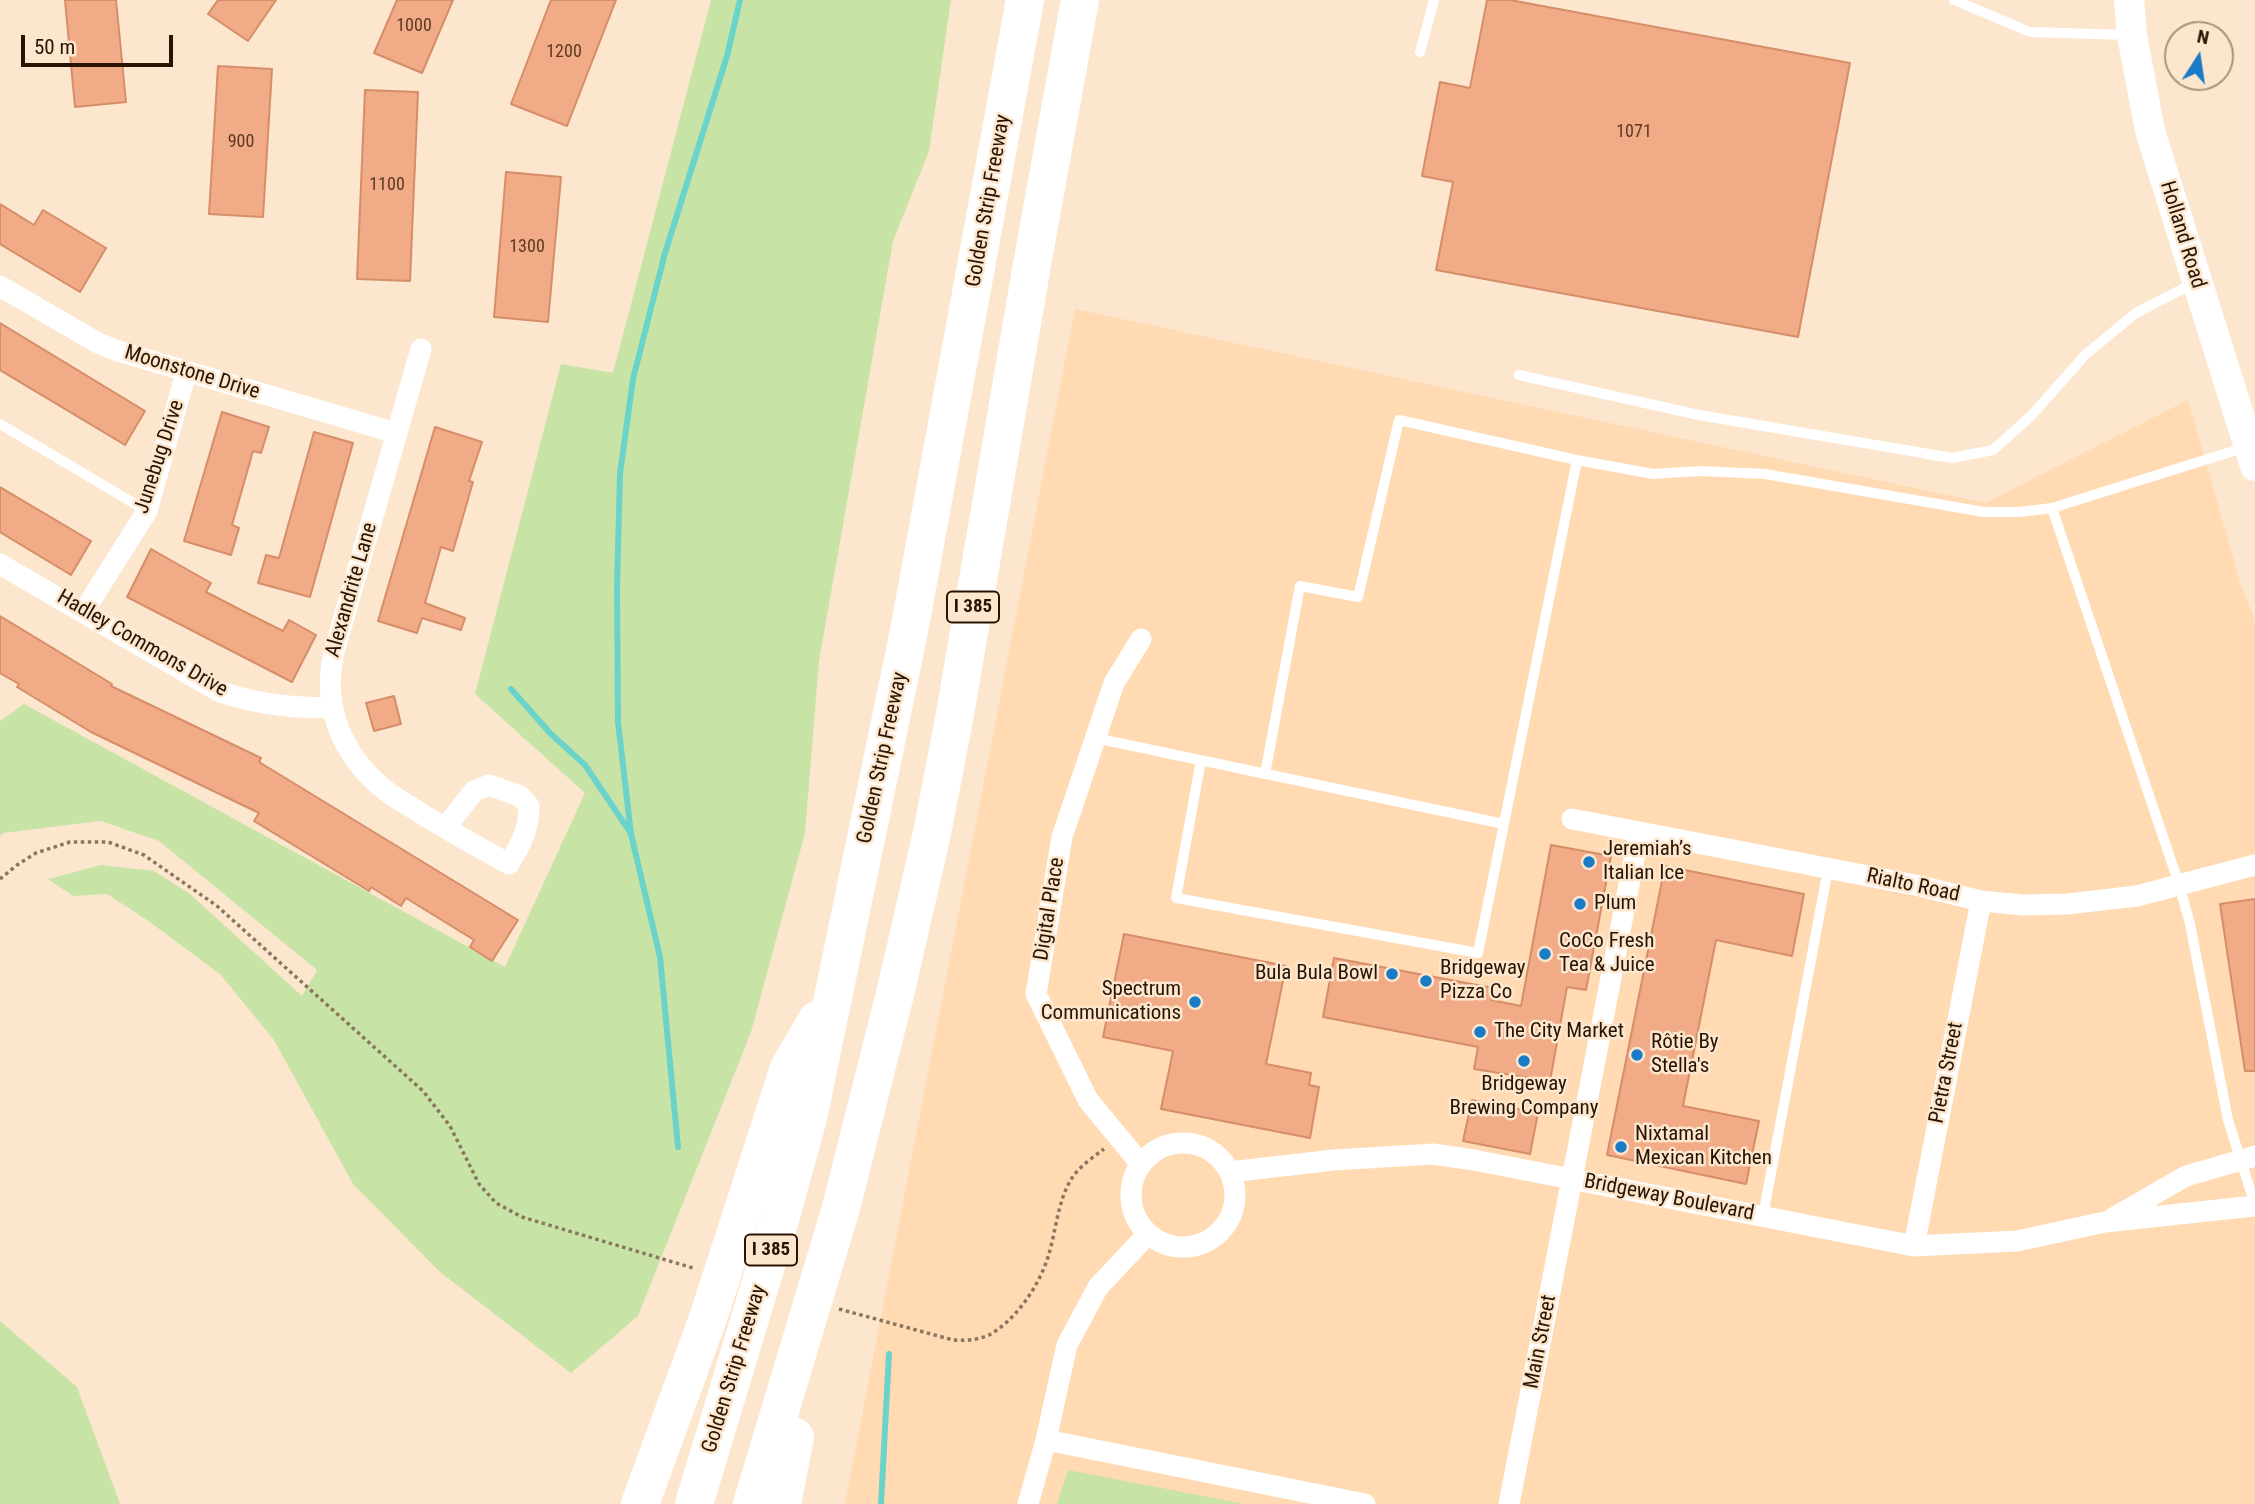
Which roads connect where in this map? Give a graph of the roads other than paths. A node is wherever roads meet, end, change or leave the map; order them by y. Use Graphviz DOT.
graph roads {
  1 [pos="1025,0"];
  2 [pos="1080,0"];
  3 [pos="1434,0"];
  4 [pos="1954,0"];
  5 [pos="2129,0"];
  6 [pos="2132,35"];
  7 [pos="1420,52"];
  8 [pos="2196,282"];
  9 [pos="0,286"];
  10 [pos="421,349"];
  11 [pos="186,373"];
  12 [pos="1519,375"];
  13 [pos="0,424"];
  14 [pos="396,433"];
  15 [pos="2252,456"];
  16 [pos="1577,460"];
  17 [pos="2052,508"];
  18 [pos="147,511"];
  19 [pos="0,564"];
  20 [pos="84,611"];
  21 [pos="1141,639"];
  22 [pos="331,707"];
  23 [pos="1095,738"];
  24 [pos="1201,760"];
  25 [pos="1265,774"];
  26 [pos="1572,819"];
  27 [pos="1504,824"];
  28 [pos="445,828"];
  29 [pos="1639,833"];
  30 [pos="2255,865"];
  31 [pos="1828,869"];
  32 [pos="2179,884"];
  33 [pos="1981,901"];
  34 [pos="834,991"];
  35 [pos="2248,1158"];
  36 [pos="1140,1163"];
  37 [pos="1230,1172"];
  38 [pos="1573,1180"];
  39 [pos="2255,1206"];
  40 [pos="841,1208"];
  41 [pos="1763,1216"];
  42 [pos="2105,1223"];
  43 [pos="1148,1234"];
  44 [pos="1914,1246"];
  45 [pos="1046,1440"];
  46 [pos="640,1504"];
  47 [pos="694,1504"];
  48 [pos="752,1504"];
  49 [pos="782,1504"];
  50 [pos="1028,1504"];
  51 [pos="1365,1504"];
  52 [pos="1509,1504"];
  1 -- 34 [label="highway, Golden Strip Freeway / I 385"];
  2 -- 40 [label="highway, I 385"];
  3 -- 7 [label="lane"];
  4 -- 6 [label="lane"];
  5 -- 6 [label="street, Holland Road"];
  6 -- 8 [label="street, Holland Road"];
  8 -- 12 [label="lane"];
  8 -- 15 [label="street, Holland Road"];
  9 -- 11 [label="street, Moonstone Drive"];
  10 -- 14 [label="street, Alexandrite Lane"];
  11 -- 14 [label="street, Moonstone Drive"];
  11 -- 18 [label="street, Junebug Drive"];
  13 -- 18 [label="lane"];
  14 -- 22 [label="street, Alexandrite Lane"];
  15 -- 17 [label="lane"];
  16 -- 17 [label="lane"];
  16 -- 25 [label="lane"];
  16 -- 27 [label="lane"];
  17 -- 32 [label="lane"];
  18 -- 20 [label="street, Junebug Drive"];
  19 -- 20 [label="street, Hadley Commons Drive"];
  20 -- 22 [label="street, Hadley Commons Drive"];
  21 -- 23 [label="street, Digital Place"];
  22 -- 28 [label="street, Alexandrite Lane"];
  23 -- 24 [label="lane"];
  23 -- 36 [label="street, Digital Place"];
  24 -- 25 [label="lane"];
  24 -- 27 [label="lane"];
  25 -- 27 [label="lane"];
  26 -- 29 [label="street, Rialto Road"];
  29 -- 31 [label="street, Rialto Road"];
  29 -- 38 [label="street, Main Street"];
  30 -- 32 [label="street, Rialto Road"];
  31 -- 33 [label="street, Rialto Road"];
  31 -- 41 [label="lane"];
  32 -- 33 [label="street, Rialto Road"];
  32 -- 35 [label="lane"];
  33 -- 44 [label="street, Pietra Street"];
  34 -- 46 [label="highway"];
  34 -- 47 [label="highway, Golden Strip Freeway / I 385"];
  35 -- 39 [label="lane"];
  35 -- 42 [label="street, Bridgeway Boulevard"];
  36 -- 37 [label="street"];
  36 -- 43 [label="street"];
  37 -- 38 [label="street, Bridgeway Boulevard"];
  37 -- 43 [label="street"];
  38 -- 41 [label="street, Bridgeway Boulevard"];
  38 -- 52 [label="street, Main Street"];
  39 -- 42 [label="street, Bridgeway Boulevard"];
  40 -- 48 [label="highway, I 385"];
  40 -- 49 [label="highway"];
  41 -- 44 [label="street, Bridgeway Boulevard"];
  42 -- 44 [label="street, Bridgeway Boulevard"];
  43 -- 45 [label="street"];
  45 -- 50 [label="street"];
  45 -- 51 [label="street"];
}
